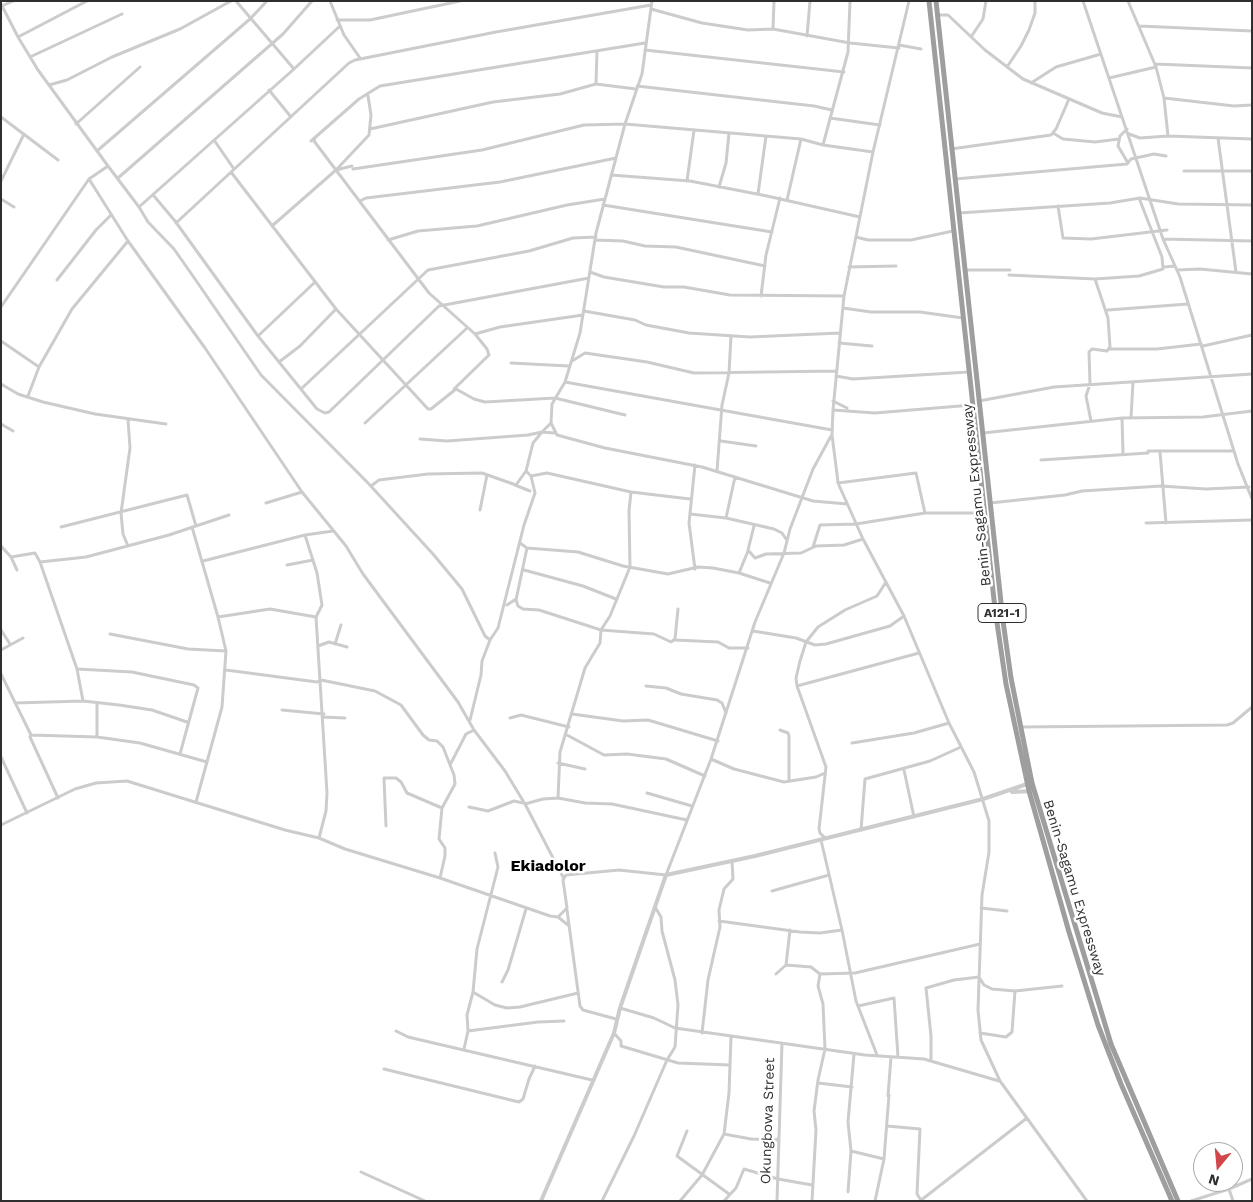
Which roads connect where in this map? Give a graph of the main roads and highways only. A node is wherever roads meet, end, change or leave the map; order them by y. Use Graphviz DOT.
graph roads {
  1 [pos="929,1"];
  2 [pos="936,1"];
  3 [pos="1029,783"];
  4 [pos="1031,791"];
  5 [pos="1172,1201"];
  6 [pos="1178,1201"];
  1 -- 3 [label="highway, A121-1"];
  2 -- 3 [label="highway, Benin-Sagamu Expressway / A121-1"];
  3 -- 4 [label="highway, A121-1"];
  4 -- 5 [label="highway, A121-1"];
  4 -- 6 [label="highway, Benin-Sagamu Expressway / A121-1"];
}
